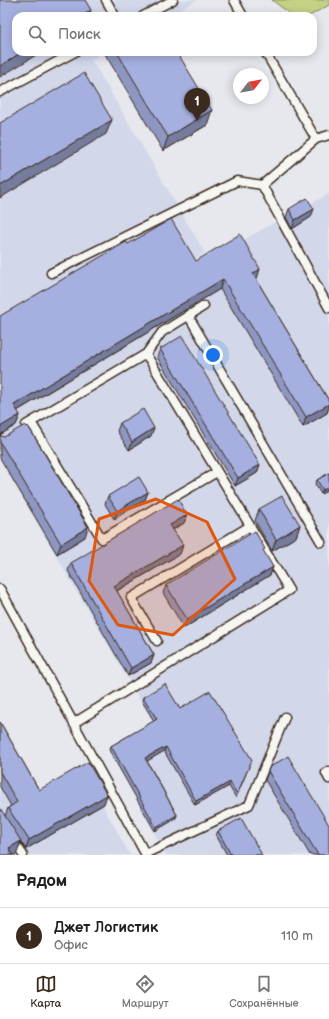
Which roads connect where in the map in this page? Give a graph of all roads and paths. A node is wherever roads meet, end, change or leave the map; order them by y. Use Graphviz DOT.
graph roads {
  1 [pos="106,0"];
  2 [pos="173,0"];
  3 [pos="234,0"];
  4 [pos="113,12"];
  5 [pos="150,12"];
  6 [pos="241,12"];
  7 [pos="68,56"];
  8 [pos="266,56"];
  9 [pos="0,92"];
  10 [pos="329,135"];
  11 [pos="316,139"];
  12 [pos="262,185"];
  13 [pos="51,273"];
  14 [pos="204,306"];
  15 [pos="329,308"];
  16 [pos="188,316"];
  17 [pos="146,354"];
  18 [pos="31,422"];
  19 [pos="19,430"];
  20 [pos="218,472"];
  21 [pos="250,526"];
  22 [pos="322,542"];
  23 [pos="0,589"];
  24 [pos="157,641"];
  25 [pos="285,717"];
  26 [pos="74,723"];
  27 [pos="329,771"];
  28 [pos="329,779"];
  29 [pos="7,831"];
  30 [pos="146,854"];
  31 [pos="23,855"];
  1 -- 4 [label="lane"];
  2 -- 5 [label="lane"];
  3 -- 6 [label="lane"];
  7 -- 9 [label="lane"];
  8 -- 11 [label="lane"];
  10 -- 11 [label="lane"];
  11 -- 12 [label="lane"];
  12 -- 13 [label="lane"];
  12 -- 15 [label="lane"];
  14 -- 16 [label="lane"];
  16 -- 17 [label="lane"];
  16 -- 22 [label="lane"];
  17 -- 18 [label="lane"];
  17 -- 20 [label="lane"];
  18 -- 19 [label="lane"];
  18 -- 20 [label="lane"];
  20 -- 21 [label="lane"];
  21 -- 24 [label="lane"];
  21 -- 26 [label="lane"];
  23 -- 26 [label="lane"];
  25 -- 30 [label="lane"];
  26 -- 30 [label="lane"];
  27 -- 28 [label="lane"];
  29 -- 31 [label="lane"];
}
